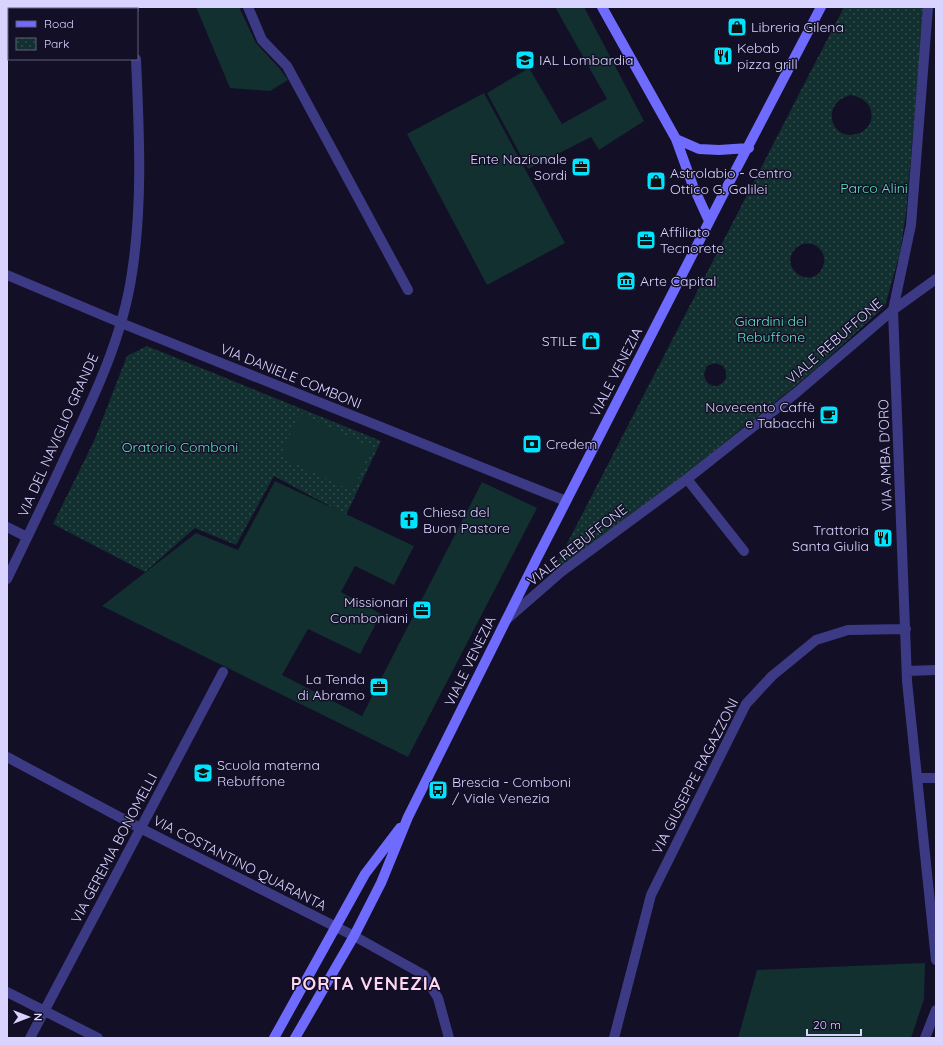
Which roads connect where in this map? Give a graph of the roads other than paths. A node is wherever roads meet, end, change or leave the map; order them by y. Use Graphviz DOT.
graph roads {
  1 [pos="248,7"];
  2 [pos="602,7"];
  3 [pos="821,7"];
  4 [pos="928,7"];
  5 [pos="136,60"];
  6 [pos="676,139"];
  7 [pos="749,148"];
  8 [pos="709,221"];
  9 [pos="7,275"];
  10 [pos="936,279"];
  11 [pos="408,290"];
  12 [pos="893,310"];
  13 [pos="121,323"];
  14 [pos="687,479"];
  15 [pos="566,501"];
  16 [pos="7,528"];
  17 [pos="27,538"];
  18 [pos="744,552"];
  19 [pos="7,579"];
  20 [pos="506,620"];
  21 [pos="906,629"];
  22 [pos="936,670"];
  23 [pos="907,671"];
  24 [pos="223,672"];
  25 [pos="7,758"];
  26 [pos="917,778"];
  27 [pos="936,778"];
  28 [pos="408,817"];
  29 [pos="140,828"];
  30 [pos="931,863"];
  31 [pos="336,927"];
  32 [pos="354,936"];
  33 [pos="936,960"];
  34 [pos="7,992"];
  35 [pos="936,1010"];
  36 [pos="44,1011"];
  37 [pos="30,1038"];
  38 [pos="98,1038"];
  39 [pos="274,1038"];
  40 [pos="295,1038"];
  41 [pos="449,1038"];
  42 [pos="614,1038"];
  43 [pos="925,1038"];
  1 -- 11 [label="street"];
  2 -- 6 [label="street"];
  3 -- 7 [label="street, VIALE VENEZIA"];
  4 -- 12 [label="street, VIALE REBUFFONE"];
  5 -- 13 [label="street, VIA DEL NAVIGLIO GRANDE"];
  6 -- 7 [label="street"];
  6 -- 8 [label="street"];
  7 -- 8 [label="street, VIALE VENEZIA"];
  8 -- 15 [label="street, VIALE VENEZIA"];
  9 -- 13 [label="street, VIA DANIELE COMBONI"];
  10 -- 12 [label="street"];
  12 -- 14 [label="street, VIALE REBUFFONE"];
  12 -- 21 [label="street, VIA AMBA D'ORO"];
  13 -- 15 [label="street, VIA DANIELE COMBONI"];
  13 -- 17 [label="street, VIA DEL NAVIGLIO GRANDE"];
  14 -- 18 [label="street"];
  14 -- 20 [label="street, VIALE REBUFFONE"];
  15 -- 20 [label="street, VIALE VENEZIA"];
  16 -- 17 [label="street"];
  17 -- 19 [label="street, VIA DEL NAVIGLIO GRANDE"];
  20 -- 28 [label="street, VIALE VENEZIA"];
  21 -- 23 [label="street, VIA AMBA D'ORO"];
  21 -- 42 [label="street, VIA GIUSEPPE RAGAZZONI"];
  22 -- 23 [label="street"];
  23 -- 26 [label="street, VIA AMBA D'ORO"];
  24 -- 29 [label="street, VIA GEREMIA BONOMELLI"];
  25 -- 29 [label="street, VIA COSTANTINO QUARANTA"];
  26 -- 27 [label="street"];
  26 -- 30 [label="street, VIA AMBA D'ORO"];
  28 -- 31 [label="street, VIALE VENEZIA"];
  28 -- 32 [label="street, VIALE VENEZIA"];
  29 -- 31 [label="street, VIA COSTANTINO QUARANTA"];
  29 -- 36 [label="street, VIA GEREMIA BONOMELLI"];
  30 -- 33 [label="street, VIA AMBA D'ORO"];
  31 -- 32 [label="street, VIA COSTANTINO QUARANTA"];
  31 -- 39 [label="street, VIALE VENEZIA"];
  32 -- 40 [label="street, VIALE VENEZIA"];
  32 -- 41 [label="street"];
  34 -- 36 [label="street"];
  35 -- 43 [label="street"];
  36 -- 37 [label="street, VIA GEREMIA BONOMELLI"];
  36 -- 38 [label="street"];
}
